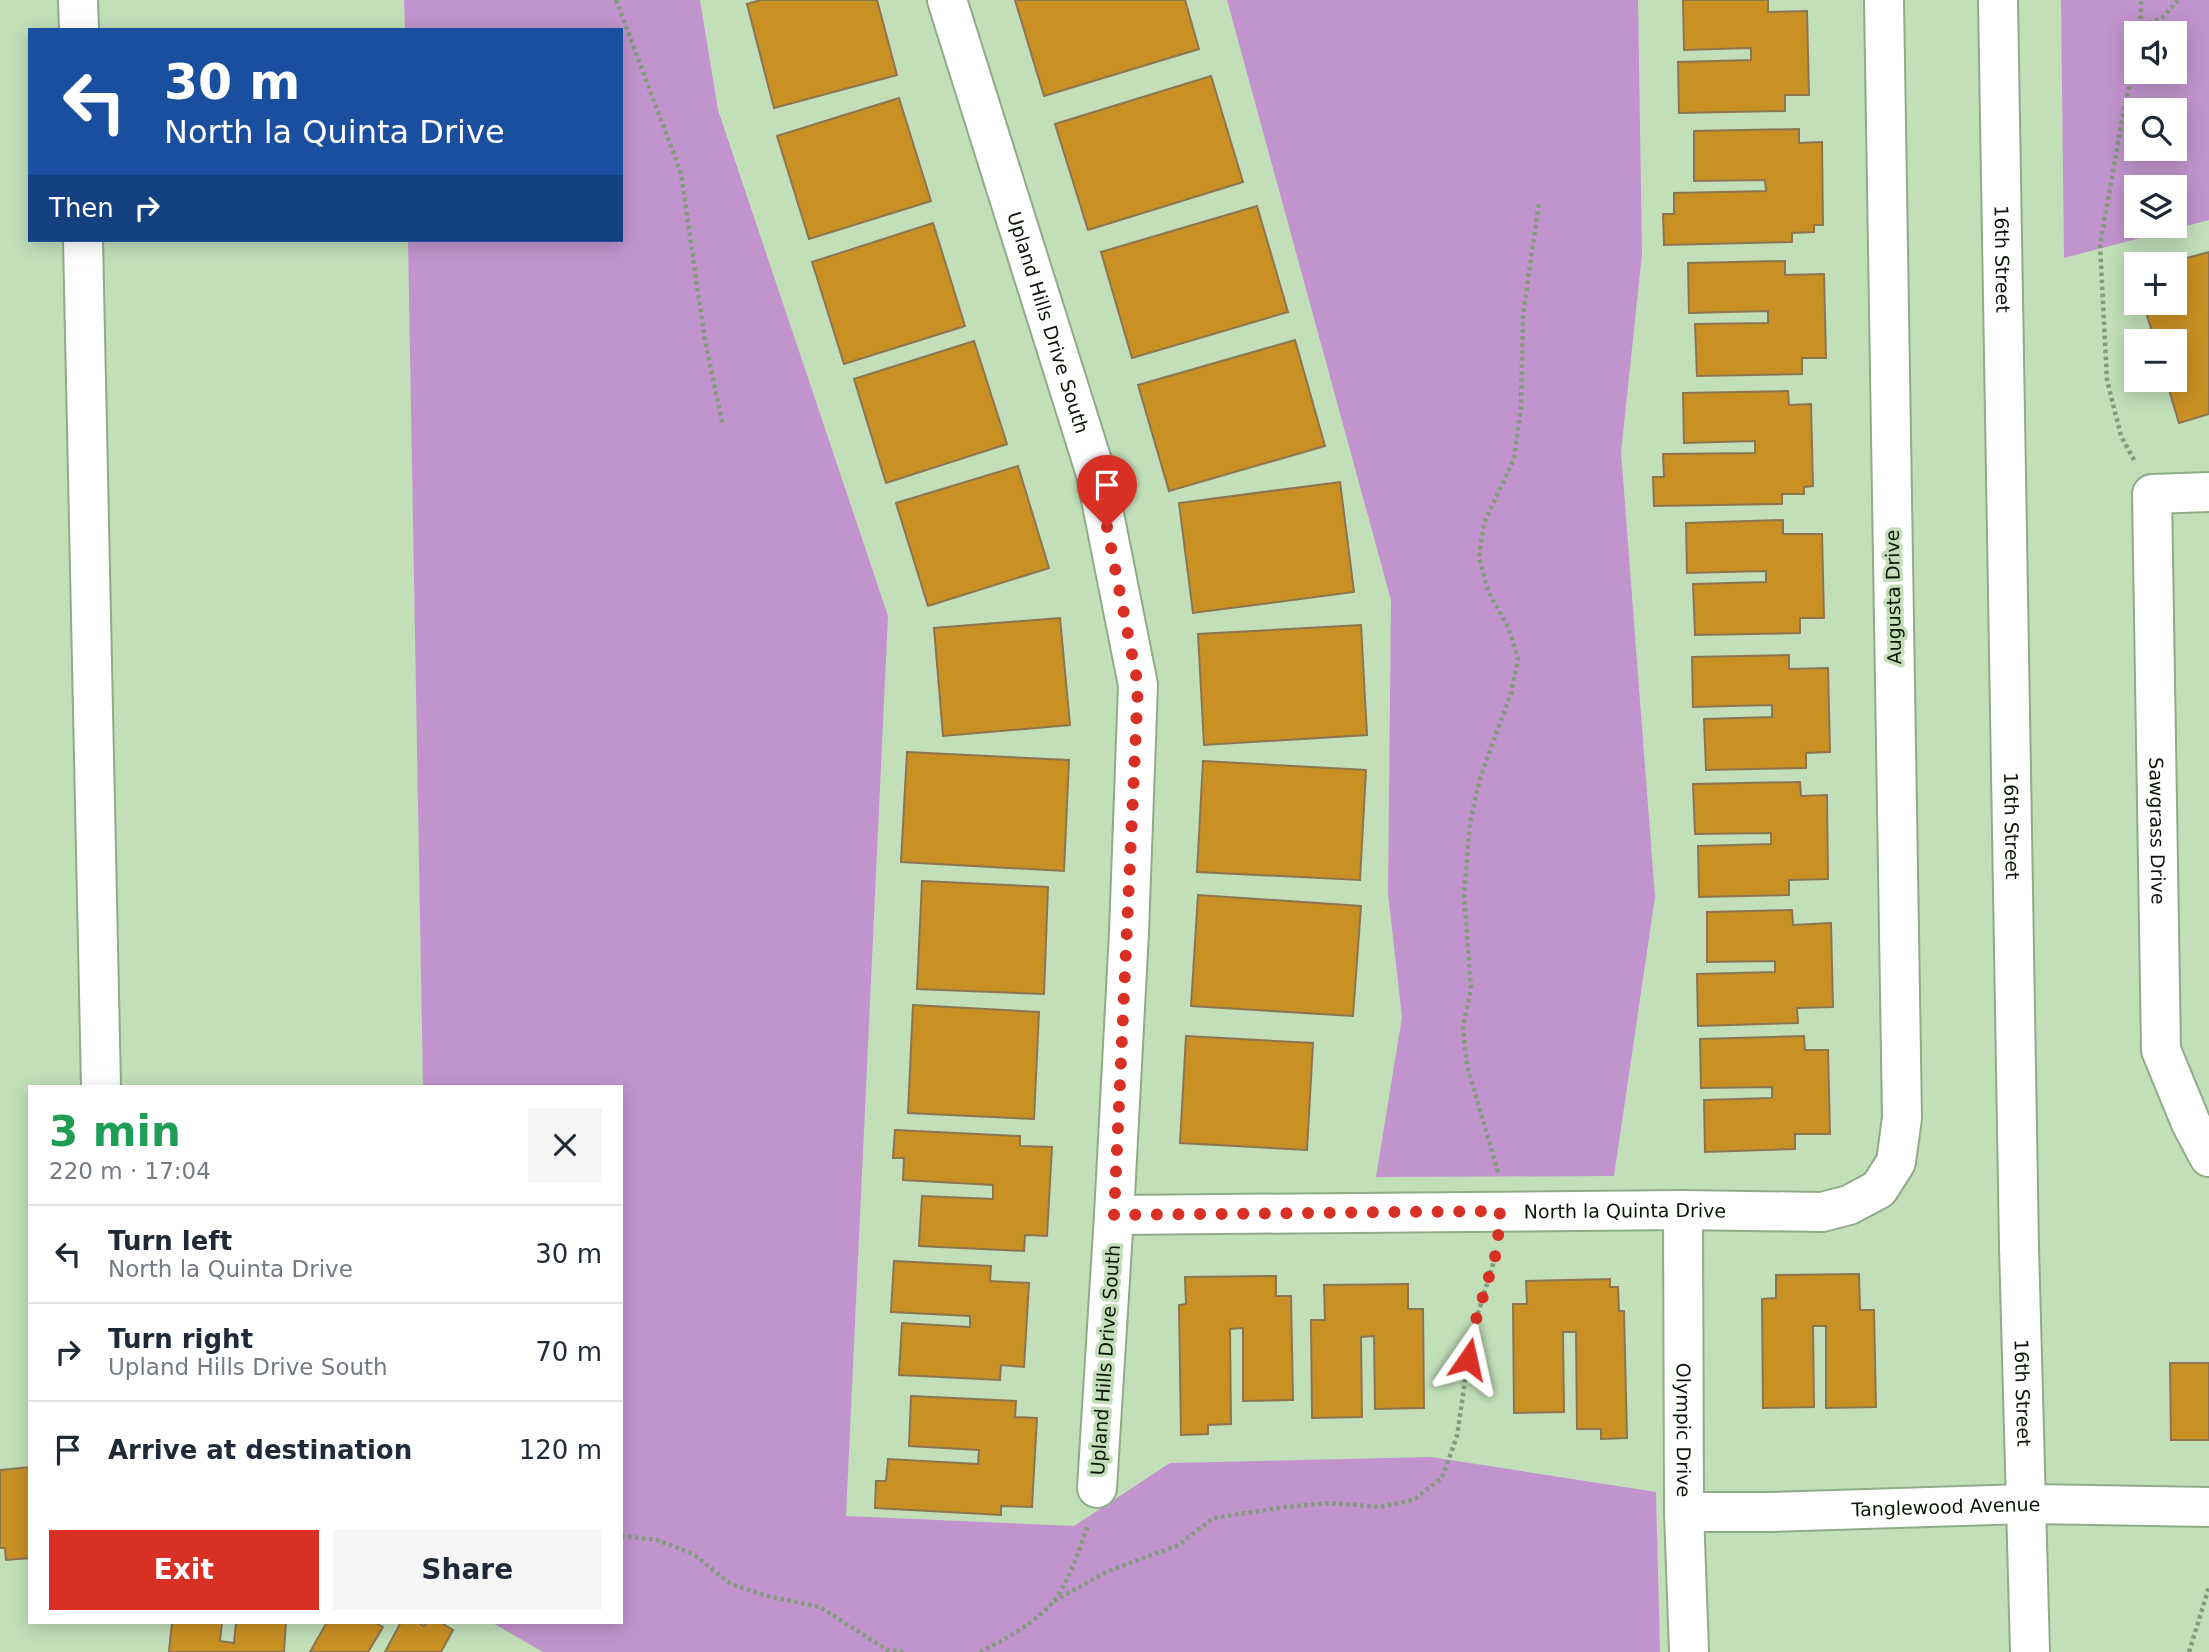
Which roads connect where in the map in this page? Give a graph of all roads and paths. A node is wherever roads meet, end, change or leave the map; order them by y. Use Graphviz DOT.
graph roads {
  1 [pos="78,0"];
  2 [pos="616,0"];
  3 [pos="947,0"];
  4 [pos="1884,0"];
  5 [pos="1998,0"];
  6 [pos="2141,0"];
  7 [pos="2178,0"];
  8 [pos="2141,21"];
  9 [pos="2155,21"];
  10 [pos="79,28"];
  11 [pos="2129,84"];
  12 [pos="1539,202"];
  13 [pos="83,242"];
  14 [pos="723,426"];
  15 [pos="2209,492"];
  16 [pos="2152,495"];
  17 [pos="101,1085"];
  18 [pos="2209,1157"];
  19 [pos="1879,1189"];
  20 [pos="1683,1210"];
  21 [pos="1500,1211"];
  22 [pos="1114,1215"];
  23 [pos="1093,1504"];
  24 [pos="2025,1504"];
  25 [pos="2209,1507"];
  26 [pos="1685,1512"];
  27 [pos="623,1536"];
  28 [pos="2209,1587"];
  29 [pos="1054,1601"];
  30 [pos="906,1652"];
  31 [pos="980,1652"];
  32 [pos="1689,1652"];
  33 [pos="2030,1652"];
  34 [pos="2189,1652"];
  1 -- 10 [label="street"];
  2 -- 14 [label="path"];
  3 -- 22 [label="street, Upland Hills Drive South"];
  4 -- 19 [label="street, Augusta Drive"];
  5 -- 24 [label="street, 16th Street"];
  6 -- 8 [label="path"];
  7 -- 9 [label="path"];
  11 -- 16 [label="path"];
  12 -- 21 [label="path"];
  13 -- 17 [label="street"];
  15 -- 16 [label="street"];
  16 -- 18 [label="street, Sawgrass Drive"];
  19 -- 20 [label="street, North la Quinta Drive"];
  20 -- 21 [label="street, North la Quinta Drive"];
  20 -- 26 [label="street, Olympic Drive"];
  21 -- 22 [label="street, North la Quinta Drive"];
  21 -- 29 [label="path"];
  22 -- 23 [label="street, Upland Hills Drive South"];
  23 -- 29 [label="path"];
  24 -- 25 [label="street, Tanglewood Avenue"];
  24 -- 26 [label="street, Tanglewood Avenue"];
  24 -- 33 [label="street, 16th Street"];
  26 -- 32 [label="street, Olympic Drive"];
  27 -- 30 [label="path"];
  28 -- 34 [label="path"];
  29 -- 31 [label="path"];
}
